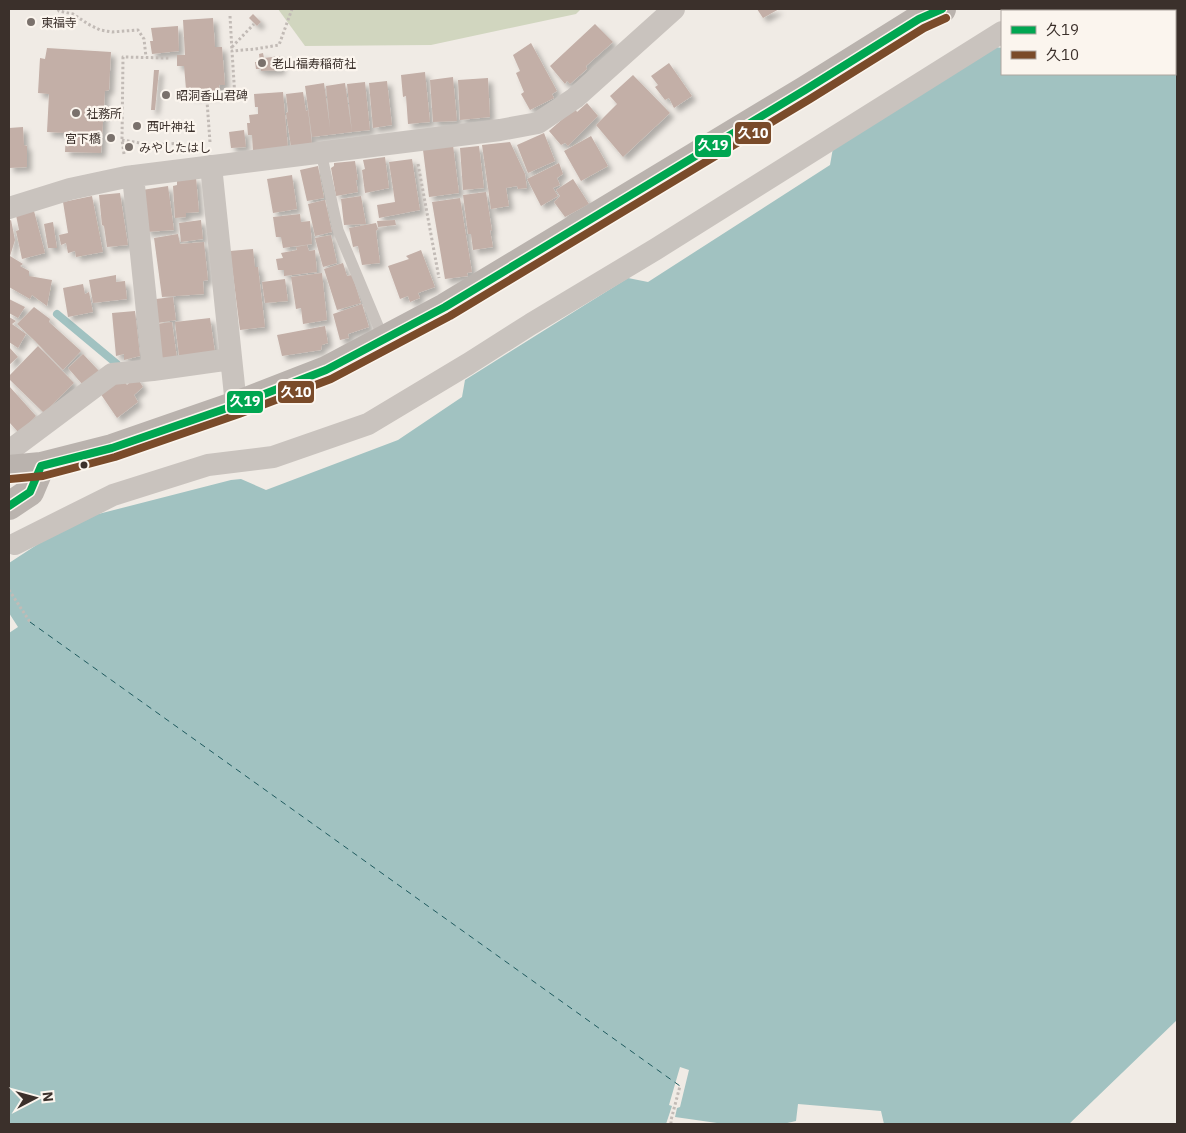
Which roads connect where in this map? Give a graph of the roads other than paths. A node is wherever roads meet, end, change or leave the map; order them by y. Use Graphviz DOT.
graph roads {
  1 [pos="674,9"];
  2 [pos="942,9"];
  3 [pos="1001,33"];
  4 [pos="321,152"];
  5 [pos="211,166"];
  6 [pos="130,177"];
  7 [pos="9,208"];
  8 [pos="384,340"];
  9 [pos="232,359"];
  10 [pos="153,370"];
  11 [pos="236,405"];
  12 [pos="9,451"];
  13 [pos="41,466"];
  14 [pos="9,469"];
  15 [pos="9,506"];
  16 [pos="15,544"];
  1 -- 4 [label="street"];
  2 -- 8 [label="main road"];
  3 -- 16 [label="street"];
  4 -- 5 [label="street"];
  4 -- 8 [label="lane"];
  5 -- 6 [label="street"];
  5 -- 9 [label="street"];
  6 -- 7 [label="street"];
  6 -- 10 [label="street"];
  8 -- 11 [label="main road"];
  9 -- 10 [label="street"];
  9 -- 11 [label="street"];
  10 -- 12 [label="street"];
  11 -- 13 [label="main road"];
  13 -- 14 [label="main road"];
  13 -- 15 [label="main road"];
}
